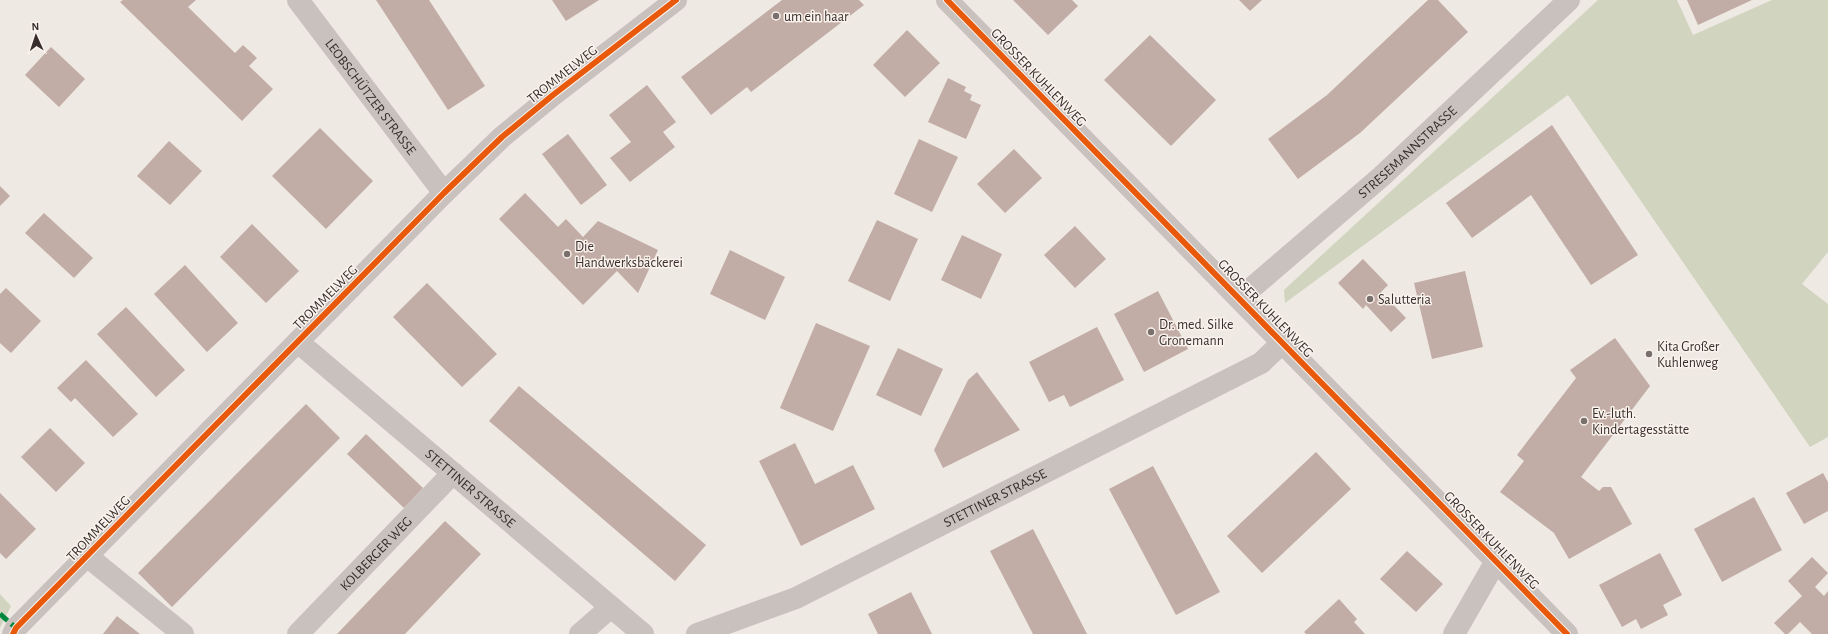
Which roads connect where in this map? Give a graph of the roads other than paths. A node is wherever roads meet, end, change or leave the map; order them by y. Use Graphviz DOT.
graph roads {
  1 [pos="298,0"];
  2 [pos="676,0"];
  3 [pos="947,0"];
  4 [pos="1569,0"];
  5 [pos="444,193"];
  6 [pos="1240,298"];
  7 [pos="298,342"];
  8 [pos="1283,342"];
  9 [pos="453,473"];
  10 [pos="87,556"];
  11 [pos="1496,561"];
  12 [pos="611,606"];
  13 [pos="13,634"];
  14 [pos="183,634"];
  15 [pos="298,634"];
  16 [pos="580,634"];
  17 [pos="643,634"];
  18 [pos="697,634"];
  19 [pos="1454,634"];
  20 [pos="1567,634"];
  1 -- 5 [label="street, LEOBSCHÜTZER STRASSE"];
  2 -- 5 [label="street, TROMMELWEG"];
  3 -- 6 [label="street, GROSSER KUHLENWEG"];
  4 -- 6 [label="street, STRESEMANNSTRASSE"];
  5 -- 7 [label="street, TROMMELWEG"];
  6 -- 8 [label="street, GROSSER KUHLENWEG"];
  7 -- 9 [label="street, STETTINER STRASSE"];
  7 -- 10 [label="street, TROMMELWEG"];
  8 -- 11 [label="street, GROSSER KUHLENWEG"];
  8 -- 18 [label="street, STETTINER STRASSE"];
  9 -- 12 [label="street, STETTINER STRASSE"];
  9 -- 15 [label="street, KOLBERGER WEG"];
  10 -- 13 [label="street, TROMMELWEG"];
  10 -- 14 [label="street"];
  11 -- 19 [label="street"];
  11 -- 20 [label="street, GROSSER KUHLENWEG"];
  12 -- 16 [label="street"];
  12 -- 17 [label="street, STETTINER STRASSE"];
}
